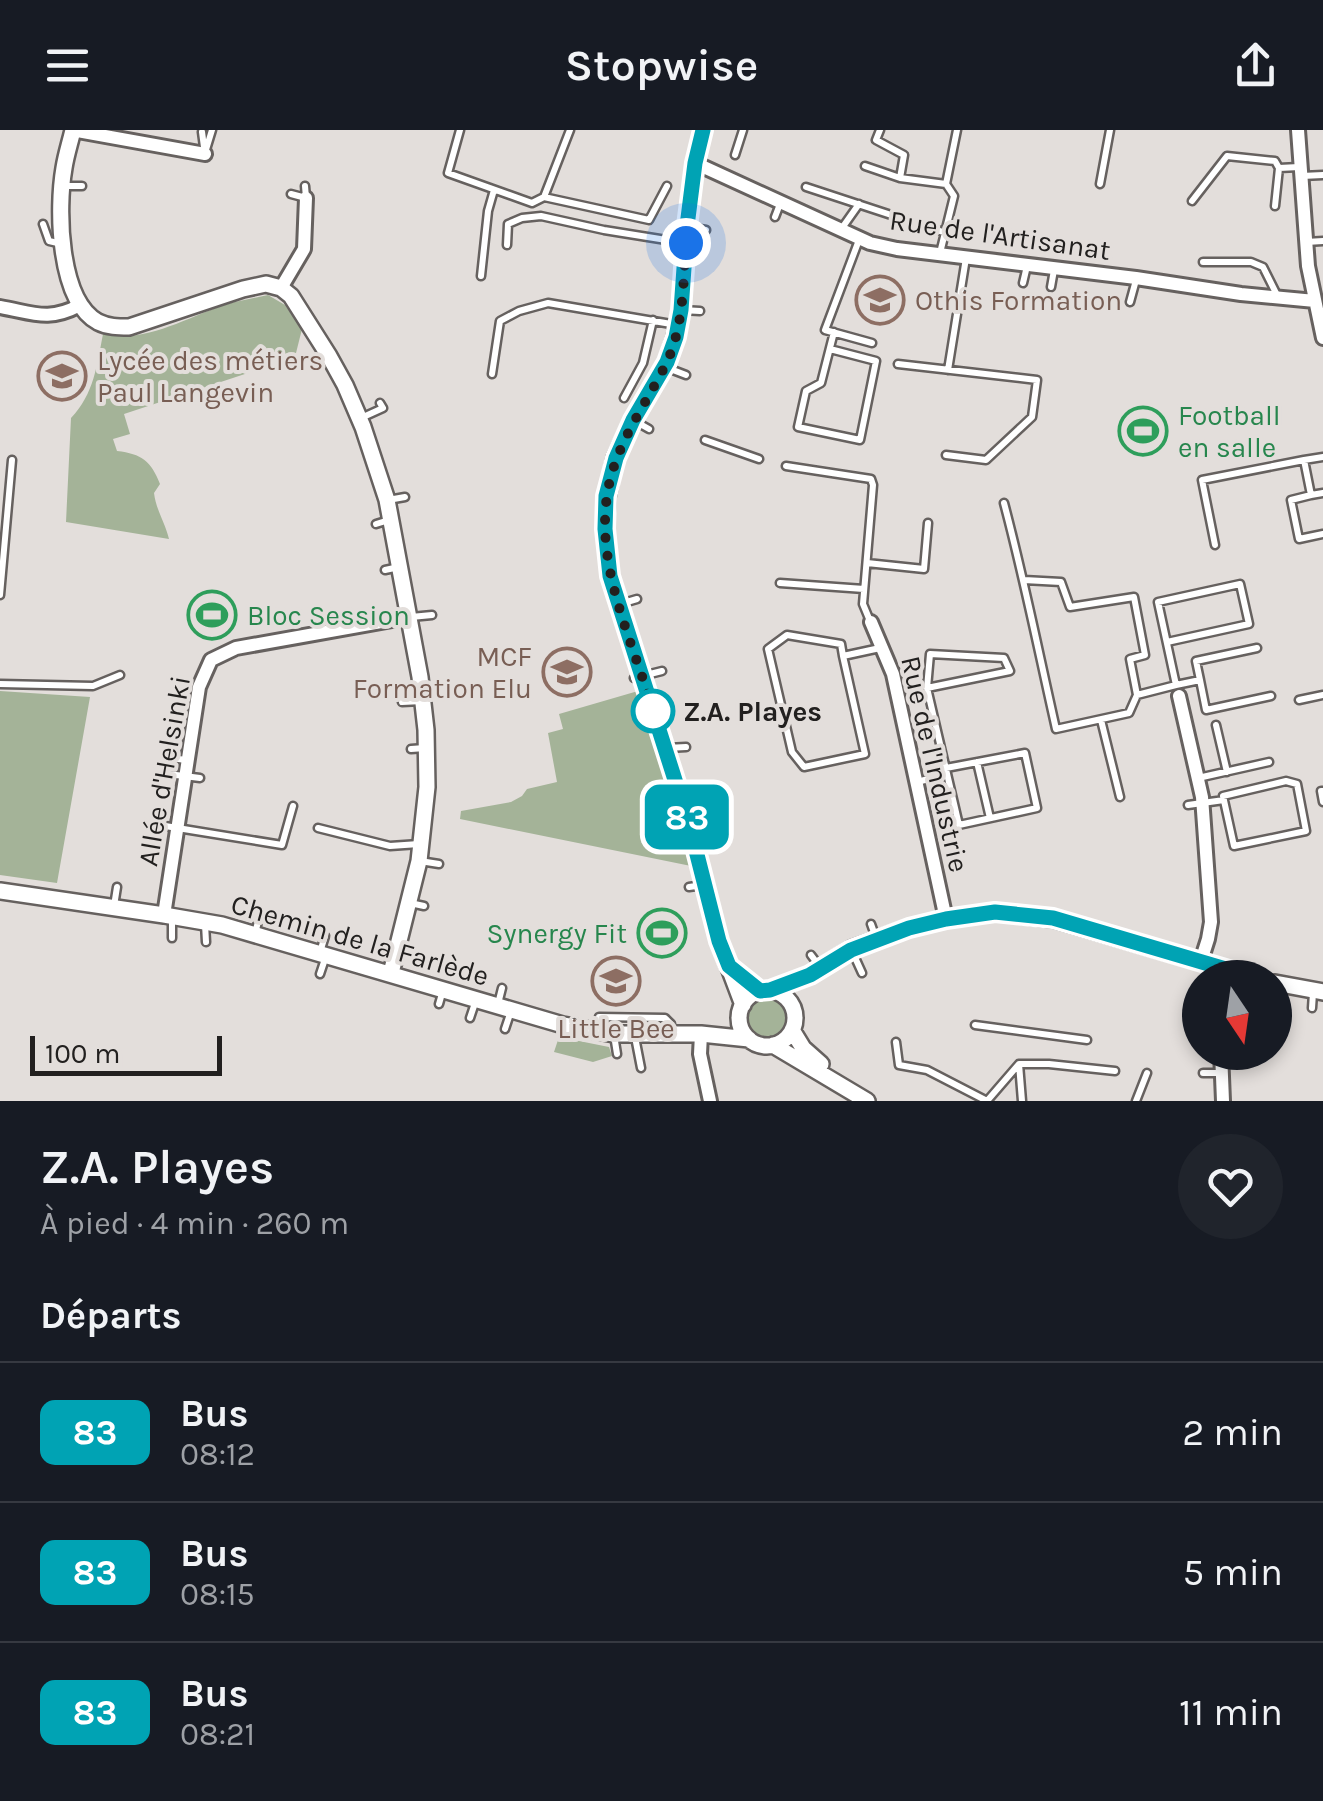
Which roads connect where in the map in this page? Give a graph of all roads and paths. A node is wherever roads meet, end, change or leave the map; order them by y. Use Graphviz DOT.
graph roads {
  1 [pos="73,130"];
  2 [pos="212,130"];
  3 [pos="460,130"];
  4 [pos="570,130"];
  5 [pos="703,130"];
  6 [pos="743,130"];
  7 [pos="880,130"];
  8 [pos="957,130"];
  9 [pos="1110,130"];
  10 [pos="202,132"];
  11 [pos="1293,140"];
  12 [pos="205,154"];
  13 [pos="735,155"];
  14 [pos="695,163"];
  15 [pos="865,166"];
  16 [pos="1279,168"];
  17 [pos="1300,172"];
  18 [pos="1323,174"];
  19 [pos="900,178"];
  20 [pos="946,184"];
  21 [pos="1100,184"];
  22 [pos="62,186"];
  23 [pos="82,186"];
  24 [pos="667,186"];
  25 [pos="806,187"];
  26 [pos="494,190"];
  27 [pos="305,192"];
  28 [pos="291,194"];
  29 [pos="544,197"];
  30 [pos="1192,201"];
  31 [pos="780,203"];
  32 [pos="859,204"];
  33 [pos="1275,206"];
  34 [pos="775,217"];
  35 [pos="43,224"];
  36 [pos="706,230"];
  37 [pos="841,230"];
  38 [pos="946,233"];
  39 [pos="686,235"];
  40 [pos="860,238"];
  41 [pos="1323,241"];
  42 [pos="1305,242"];
  43 [pos="63,245"];
  44 [pos="507,245"];
  45 [pos="940,254"];
  46 [pos="966,257"];
  47 [pos="1204,262"];
  48 [pos="1027,265"];
  49 [pos="1054,268"];
  50 [pos="481,276"];
  51 [pos="1136,278"];
  52 [pos="1023,283"];
  53 [pos="1051,286"];
  54 [pos="281,288"];
  55 [pos="1317,293"];
  56 [pos="1278,296"];
  57 [pos="1130,302"];
  58 [pos="80,304"];
  59 [pos="0,307"];
  60 [pos="700,310"];
  61 [pos="679,317"];
  62 [pos="653,320"];
  63 [pos="1321,320"];
  64 [pos="834,332"];
  65 [pos="1323,338"];
  66 [pos="872,343"];
  67 [pos="830,349"];
  68 [pos="898,364"];
  69 [pos="664,366"];
  70 [pos="948,370"];
  71 [pos="492,374"];
  72 [pos="686,375"];
  73 [pos="624,398"];
  74 [pos="380,403"];
  75 [pos="360,418"];
  76 [pos="633,420"];
  77 [pos="649,429"];
  78 [pos="705,440"];
  79 [pos="946,455"];
  80 [pos="1323,456"];
  81 [pos="758,459"];
  82 [pos="12,460"];
  83 [pos="1304,460"];
  84 [pos="786,466"];
  85 [pos="1323,492"];
  86 [pos="1311,496"];
  87 [pos="406,497"];
  88 [pos="387,500"];
  89 [pos="1004,504"];
  90 [pos="928,523"];
  91 [pos="1323,534"];
  92 [pos="1215,545"];
  93 [pos="866,563"];
  94 [pos="1024,580"];
  95 [pos="780,583"];
  96 [pos="864,589"];
  97 [pos="0,594"];
  98 [pos="637,599"];
  99 [pos="618,612"];
  100 [pos="432,615"];
  101 [pos="410,617"];
  102 [pos="871,622"];
  103 [pos="1167,642"];
  104 [pos="881,648"];
  105 [pos="1257,648"];
  106 [pos="844,656"];
  107 [pos="662,671"];
  108 [pos="120,676"];
  109 [pos="638,678"];
  110 [pos="1200,680"];
  111 [pos="0,684"];
  112 [pos="927,688"];
  113 [pos="1178,690"];
  114 [pos="1137,695"];
  115 [pos="1323,695"];
  116 [pos="1271,696"];
  117 [pos="1299,700"];
  118 [pos="402,702"];
  119 [pos="428,710"];
  120 [pos="1101,720"];
  121 [pos="1216,725"];
  122 [pos="666,748"];
  123 [pos="686,748"];
  124 [pos="171,758"];
  125 [pos="191,760"];
  126 [pos="977,762"];
  127 [pos="1269,762"];
  128 [pos="946,768"];
  129 [pos="1227,772"];
  130 [pos="168,774"];
  131 [pos="200,778"];
  132 [pos="1198,778"];
  133 [pos="912,788"];
  134 [pos="1323,791"];
  135 [pos="1120,798"];
  136 [pos="1224,800"];
  137 [pos="1203,802"];
  138 [pos="1323,802"];
  139 [pos="293,806"];
  140 [pos="1188,806"];
  141 [pos="990,818"];
  142 [pos="159,824"];
  143 [pos="177,828"];
  144 [pos="318,828"];
  145 [pos="420,852"];
  146 [pos="438,864"];
  147 [pos="118,887"];
  148 [pos="0,891"];
  149 [pos="114,907"];
  150 [pos="260,913"];
  151 [pos="168,915"];
  152 [pos="946,919"];
  153 [pos="206,922"];
  154 [pos="255,935"];
  155 [pos="325,936"];
  156 [pos="172,938"];
  157 [pos="206,942"];
  158 [pos="851,950"];
  159 [pos="323,954"];
  160 [pos="1198,960"];
  161 [pos="1201,960"];
  162 [pos="729,966"];
  163 [pos="814,966"];
  164 [pos="862,972"];
  165 [pos="391,973"];
  166 [pos="320,974"];
  167 [pos="502,988"];
  168 [pos="1292,989"];
  169 [pos="765,991"];
  170 [pos="471,993"];
  171 [pos="1316,997"];
  172 [pos="792,1006"];
  173 [pos="505,1007"];
  174 [pos="741,1010"];
  175 [pos="470,1018"];
  176 [pos="598,1020"];
  177 [pos="976,1025"];
  178 [pos="505,1029"];
  179 [pos="792,1030"];
  180 [pos="614,1034"];
  181 [pos="703,1034"];
  182 [pos="635,1036"];
  183 [pos="672,1036"];
  184 [pos="749,1040"];
  185 [pos="1087,1040"];
  186 [pos="896,1042"];
  187 [pos="773,1046"];
  188 [pos="617,1054"];
  189 [pos="1019,1064"];
  190 [pos="640,1068"];
  191 [pos="1222,1070"];
  192 [pos="1115,1071"];
  193 [pos="1146,1073"];
  194 [pos="1204,1073"];
  195 [pos="1222,1073"];
  196 [pos="846,1088"];
  197 [pos="998,1088"];
  198 [pos="710,1101"];
  199 [pos="867,1101"];
  200 [pos="1000,1101"];
  201 [pos="1022,1101"];
  202 [pos="1136,1101"];
  203 [pos="1223,1101"];
  1 -- 12 [label="street"];
  1 -- 22 [label="street"];
  2 -- 12 [label="lane"];
  3 -- 26 [label="lane"];
  4 -- 29 [label="lane"];
  5 -- 14 [label="street"];
  6 -- 13 [label="lane"];
  7 -- 19 [label="lane"];
  8 -- 20 [label="lane"];
  9 -- 21 [label="lane"];
  10 -- 12 [label="lane"];
  11 -- 17 [label="street"];
  14 -- 31 [label="street, Rue de l'Artisanat"];
  14 -- 39 [label="street"];
  15 -- 19 [label="lane"];
  16 -- 17 [label="lane"];
  16 -- 30 [label="lane"];
  16 -- 33 [label="lane"];
  17 -- 18 [label="lane"];
  17 -- 42 [label="street"];
  19 -- 20 [label="lane"];
  20 -- 38 [label="lane"];
  22 -- 23 [label="lane"];
  22 -- 43 [label="street"];
  24 -- 29 [label="lane"];
  25 -- 32 [label="lane"];
  26 -- 29 [label="lane"];
  26 -- 50 [label="lane"];
  27 -- 28 [label="lane"];
  27 -- 54 [label="street"];
  31 -- 34 [label="lane"];
  31 -- 37 [label="street, Rue de l'Artisanat"];
  32 -- 37 [label="lane"];
  32 -- 38 [label="lane"];
  35 -- 43 [label="lane"];
  36 -- 39 [label="lane"];
  37 -- 40 [label="street, Rue de l'Artisanat"];
  38 -- 45 [label="lane"];
  39 -- 44 [label="lane"];
  39 -- 61 [label="street"];
  40 -- 45 [label="street, Rue de l'Artisanat"];
  40 -- 64 [label="lane"];
  41 -- 42 [label="lane"];
  42 -- 55 [label="street"];
  43 -- 58 [label="street"];
  45 -- 46 [label="street, Rue de l'Artisanat"];
  46 -- 48 [label="street, Rue de l'Artisanat"];
  46 -- 70 [label="lane"];
  47 -- 56 [label="lane"];
  48 -- 49 [label="street, Rue de l'Artisanat"];
  48 -- 52 [label="lane"];
  49 -- 51 [label="street, Rue de l'Artisanat"];
  49 -- 53 [label="lane"];
  51 -- 56 [label="street, Rue de l'Artisanat"];
  51 -- 57 [label="lane"];
  54 -- 58 [label="street"];
  54 -- 75 [label="street"];
  55 -- 56 [label="street, Rue de l'Artisanat"];
  55 -- 63 [label="street"];
  58 -- 59 [label="street"];
  60 -- 61 [label="lane"];
  61 -- 62 [label="lane"];
  61 -- 69 [label="street"];
  62 -- 71 [label="lane"];
  62 -- 73 [label="lane"];
  63 -- 65 [label="street"];
  64 -- 66 [label="lane"];
  64 -- 67 [label="lane"];
  67 -- 67 [label="lane"];
  68 -- 70 [label="lane"];
  69 -- 72 [label="lane"];
  69 -- 76 [label="street"];
  70 -- 79 [label="lane"];
  74 -- 75 [label="lane"];
  75 -- 88 [label="street"];
  76 -- 77 [label="lane"];
  76 -- 99 [label="street"];
  78 -- 81 [label="lane"];
  80 -- 83 [label="lane"];
  82 -- 97 [label="lane"];
  83 -- 86 [label="lane"];
  83 -- 92 [label="lane"];
  84 -- 93 [label="lane"];
  85 -- 86 [label="lane"];
  86 -- 91 [label="lane"];
  87 -- 88 [label="lane"];
  88 -- 101 [label="street"];
  89 -- 94 [label="lane"];
  90 -- 93 [label="lane"];
  93 -- 96 [label="lane"];
  94 -- 114 [label="lane"];
  94 -- 120 [label="lane"];
  95 -- 96 [label="lane"];
  96 -- 102 [label="lane"];
  98 -- 99 [label="lane"];
  99 -- 109 [label="street"];
  100 -- 101 [label="lane"];
  101 -- 119 [label="street"];
  101 -- 125 [label="street, Allée d'Helsinki"];
  102 -- 104 [label="street, Rue de l'Industrie"];
  103 -- 103 [label="lane"];
  103 -- 113 [label="lane"];
  104 -- 106 [label="lane"];
  104 -- 133 [label="street, Rue de l'Industrie"];
  105 -- 110 [label="lane"];
  106 -- 106 [label="lane"];
  107 -- 109 [label="lane"];
  108 -- 111 [label="lane"];
  109 -- 122 [label="street"];
  110 -- 113 [label="lane"];
  110 -- 116 [label="lane"];
  112 -- 112 [label="lane"];
  112 -- 128 [label="lane"];
  113 -- 114 [label="lane"];
  113 -- 132 [label="street"];
  114 -- 120 [label="lane"];
  115 -- 117 [label="lane"];
  118 -- 119 [label="lane"];
  119 -- 145 [label="street"];
  120 -- 135 [label="lane"];
  121 -- 129 [label="lane"];
  122 -- 123 [label="lane"];
  122 -- 162 [label="street"];
  124 -- 125 [label="lane"];
  125 -- 130 [label="lane"];
  125 -- 131 [label="lane"];
  125 -- 143 [label="street, Allée d'Helsinki"];
  126 -- 128 [label="lane"];
  126 -- 141 [label="lane"];
  126 -- 141 [label="lane"];
  127 -- 129 [label="lane"];
  128 -- 133 [label="lane"];
  128 -- 141 [label="lane"];
  129 -- 132 [label="lane"];
  132 -- 137 [label="street"];
  133 -- 152 [label="street, Rue de l'Industrie"];
  134 -- 138 [label="lane"];
  136 -- 136 [label="lane"];
  136 -- 137 [label="lane"];
  137 -- 140 [label="lane"];
  137 -- 161 [label="street"];
  139 -- 143 [label="lane"];
  142 -- 143 [label="lane"];
  143 -- 151 [label="street, Allée d'Helsinki"];
  144 -- 145 [label="lane"];
  145 -- 146 [label="lane"];
  145 -- 165 [label="street"];
  147 -- 149 [label="lane"];
  148 -- 149 [label="street, Chemin de la Farlède"];
  149 -- 151 [label="street, Chemin de la Farlède"];
  150 -- 154 [label="lane"];
  151 -- 153 [label="street, Chemin de la Farlède"];
  151 -- 156 [label="lane"];
  152 -- 158 [label="street"];
  152 -- 160 [label="street"];
  153 -- 154 [label="street, Chemin de la Farlède"];
  153 -- 157 [label="lane"];
  154 -- 159 [label="street, Chemin de la Farlède"];
  155 -- 159 [label="lane"];
  158 -- 163 [label="street"];
  158 -- 164 [label="lane"];
  159 -- 165 [label="street, Chemin de la Farlède"];
  159 -- 166 [label="lane"];
  162 -- 169 [label="street"];
  162 -- 174 [label="street"];
  163 -- 169 [label="street"];
  163 -- 172 [label="street"];
  165 -- 170 [label="street, Chemin de la Farlède"];
  167 -- 173 [label="lane"];
  168 -- 171 [label="street"];
  169 -- 172 [label="street"];
  169 -- 174 [label="street"];
  170 -- 173 [label="street, Chemin de la Farlède"];
  170 -- 175 [label="lane"];
  172 -- 179 [label="street"];
  173 -- 176 [label="street, Chemin de la Farlède"];
  173 -- 178 [label="lane"];
  174 -- 181 [label="street, Chemin de la Farlède"];
  174 -- 184 [label="street"];
  176 -- 180 [label="street, Chemin de la Farlède"];
  176 -- 183 [label="lane"];
  177 -- 185 [label="lane"];
  179 -- 187 [label="street"];
  179 -- 196 [label="street"];
  180 -- 182 [label="street, Chemin de la Farlède"];
  180 -- 188 [label="lane"];
  181 -- 183 [label="street, Chemin de la Farlède"];
  181 -- 184 [label="street, Chemin de la Farlède"];
  181 -- 198 [label="street"];
  182 -- 183 [label="street, Chemin de la Farlède"];
  182 -- 190 [label="lane"];
  184 -- 187 [label="street"];
  186 -- 197 [label="lane"];
  187 -- 196 [label="street"];
  189 -- 192 [label="lane"];
  189 -- 197 [label="lane"];
  189 -- 201 [label="lane"];
  191 -- 195 [label="street"];
  193 -- 202 [label="lane"];
  194 -- 195 [label="lane"];
  195 -- 203 [label="street"];
  196 -- 199 [label="street"];
  197 -- 200 [label="lane"];
}
